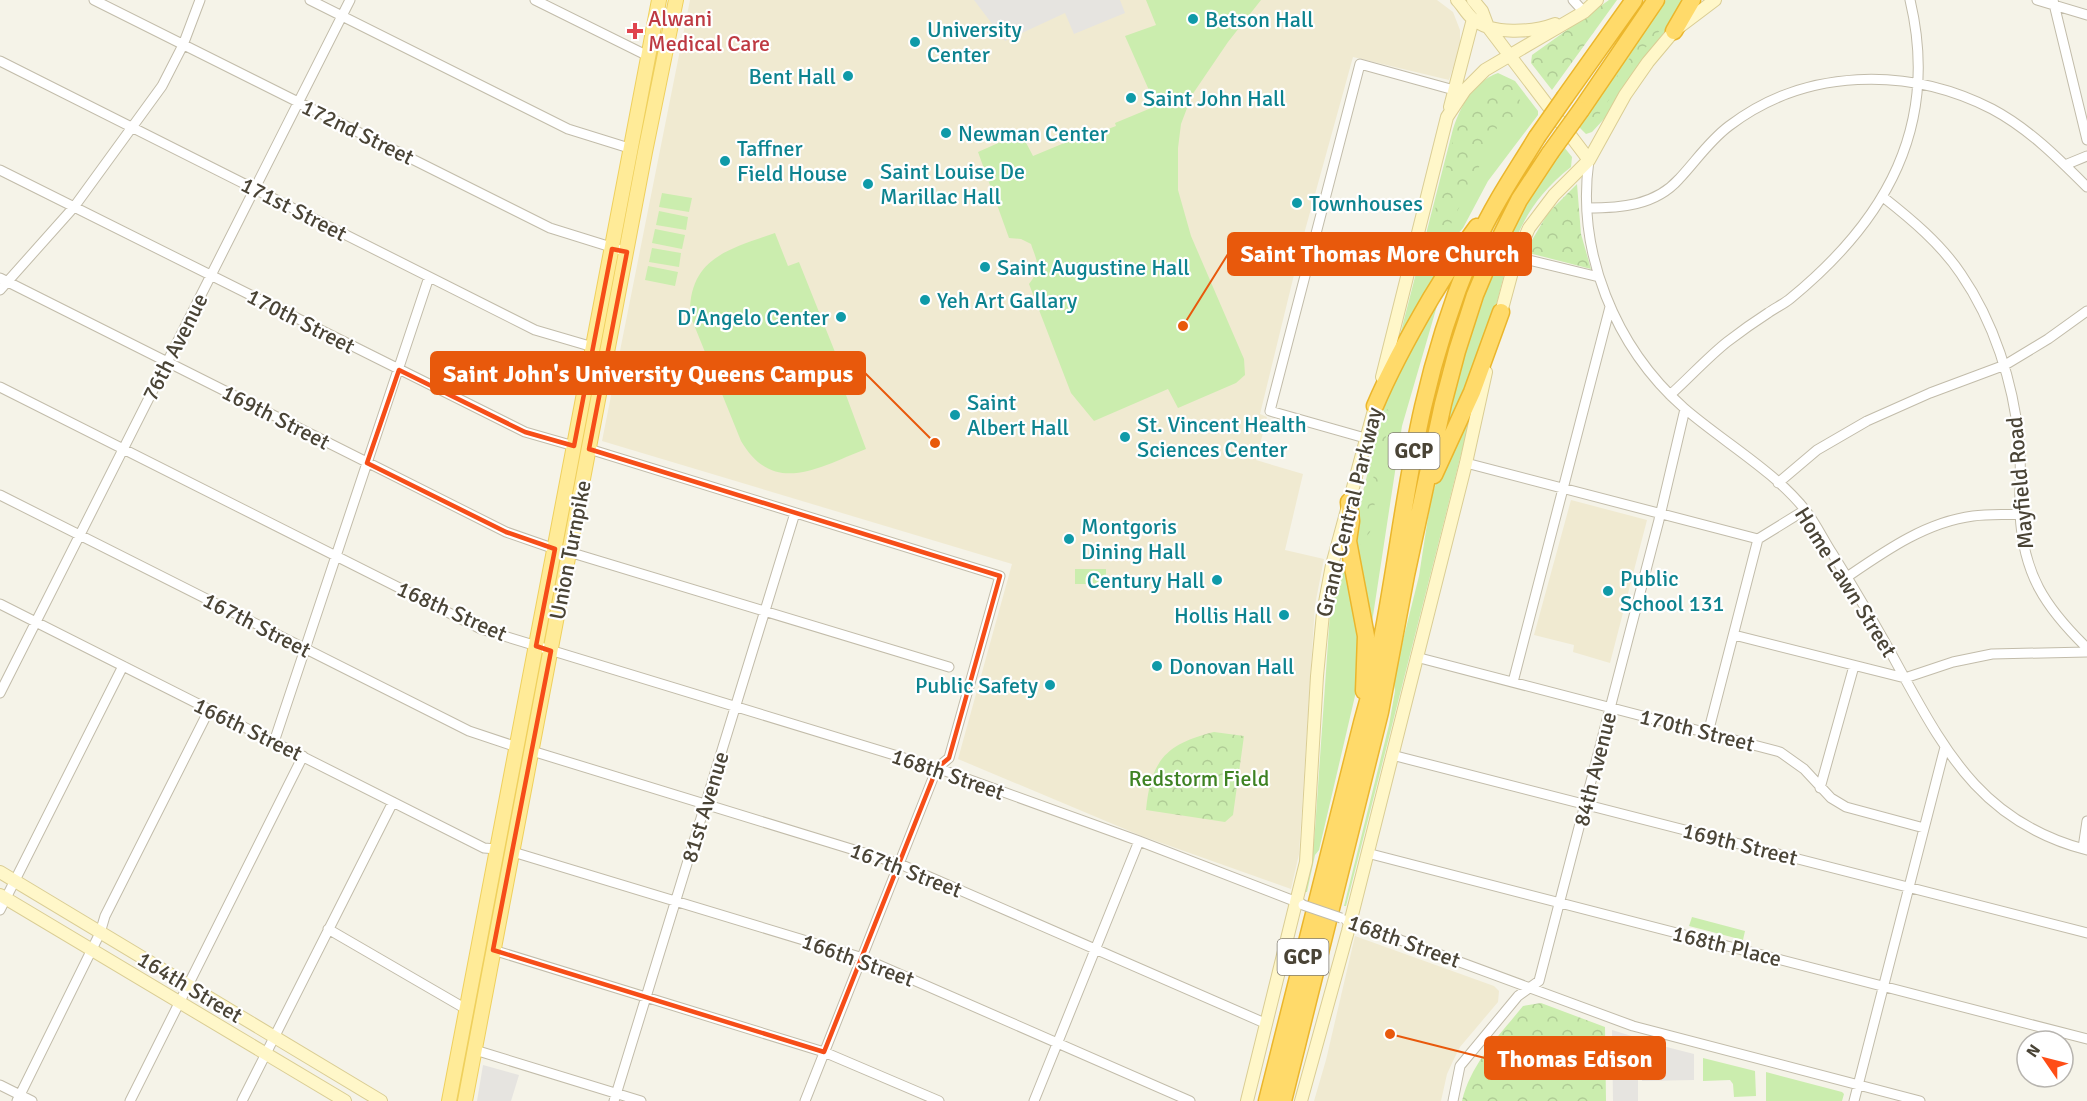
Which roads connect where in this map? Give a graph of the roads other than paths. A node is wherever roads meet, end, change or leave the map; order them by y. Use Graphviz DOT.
graph roads {
  1 [pos="94,0"];
  2 [pos="200,0"];
  3 [pos="310,0"];
  4 [pos="350,0"];
  5 [pos="535,0"];
  6 [pos="659,0"];
  7 [pos="676,0"];
  8 [pos="1457,0"];
  9 [pos="1473,0"];
  10 [pos="1573,0"];
  11 [pos="1597,0"];
  12 [pos="1634,0"];
  13 [pos="1656,0"];
  14 [pos="1692,0"];
  15 [pos="1715,0"];
  16 [pos="1910,0"];
  17 [pos="2037,0"];
  18 [pos="2054,2"];
  19 [pos="1584,12"];
  20 [pos="2087,15"];
  21 [pos="342,16"];
  22 [pos="1473,19"];
  23 [pos="1488,27"];
  24 [pos="1674,31"];
  25 [pos="183,45"];
  26 [pos="648,56"];
  27 [pos="1510,56"];
  28 [pos="0,61"];
  29 [pos="1920,84"];
  30 [pos="1454,90"];
  31 [pos="298,103"];
  32 [pos="1447,117"];
  33 [pos="132,128"];
  34 [pos="2087,140"];
  35 [pos="629,147"];
  36 [pos="2087,156"];
  37 [pos="1589,160"];
  38 [pos="2066,165"];
  39 [pos="0,170"];
  40 [pos="2087,187"];
  41 [pos="255,189"];
  42 [pos="1504,191"];
  43 [pos="1883,197"];
  44 [pos="74,207"];
  45 [pos="1587,208"];
  46 [pos="1315,236"];
  47 [pos="612,249"];
  48 [pos="627,252"];
  49 [pos="1516,257"];
  50 [pos="1411,264"];
  51 [pos="211,276"];
  52 [pos="429,277"];
  53 [pos="1599,277"];
  54 [pos="4,280"];
  55 [pos="0,290"];
  56 [pos="1610,307"];
  57 [pos="2087,311"];
  58 [pos="1501,312"];
  59 [pos="593,347"];
  60 [pos="167,362"];
  61 [pos="2005,365"];
  62 [pos="399,370"];
  63 [pos="0,387"];
  64 [pos="1670,395"];
  65 [pos="1375,406"];
  66 [pos="1685,409"];
  67 [pos="1365,438"];
  68 [pos="574,446"];
  69 [pos="124,449"];
  70 [pos="589,449"];
  71 [pos="368,463"];
  72 [pos="1466,463"];
  73 [pos="1778,483"];
  74 [pos="1563,487"];
  75 [pos="0,495"];
  76 [pos="1349,502"];
  77 [pos="1422,507"];
  78 [pos="1805,510"];
  79 [pos="1661,512"];
  80 [pos="795,513"];
  81 [pos="2020,514"];
  82 [pos="80,536"];
  83 [pos="1758,539"];
  84 [pos="555,549"];
  85 [pos="569,552"];
  86 [pos="337,556"];
  87 [pos="1847,577"];
  88 [pos="0,604"];
  89 [pos="764,611"];
  90 [pos="36,622"];
  91 [pos="1734,635"];
  92 [pos="537,646"];
  93 [pos="306,650"];
  94 [pos="2087,650"];
  95 [pos="551,651"];
  96 [pos="1416,657"];
  97 [pos="123,666"];
  98 [pos="1854,666"];
  99 [pos="949,668"];
  100 [pos="1905,678"];
  101 [pos="1513,682"];
  102 [pos="0,693"];
  103 [pos="735,708"];
  104 [pos="1611,708"];
  105 [pos="209,710"];
  106 [pos="1362,723"];
  107 [pos="1708,733"];
  108 [pos="274,742"];
  109 [pos="517,747"];
  110 [pos="1945,747"];
  111 [pos="532,751"];
  112 [pos="1392,755"];
  113 [pos="303,756"];
  114 [pos="937,768"];
  115 [pos="1820,788"];
  116 [pos="393,802"];
  117 [pos="705,804"];
  118 [pos="1586,805"];
  119 [pos="2087,821"];
  120 [pos="1924,828"];
  121 [pos="1139,841"];
  122 [pos="497,849"];
  123 [pos="2085,849"];
  124 [pos="513,852"];
  125 [pos="1367,853"];
  126 [pos="900,864"];
  127 [pos="0,872"];
  128 [pos="15,880"];
  129 [pos="1909,888"];
  130 [pos="3,897"];
  131 [pos="676,901"];
  132 [pos="1299,903"];
  133 [pos="1560,903"];
  134 [pos="0,910"];
  135 [pos="1345,920"];
  136 [pos="328,929"];
  137 [pos="100,933"];
  138 [pos="2087,933"];
  139 [pos="1096,948"];
  140 [pos="92,950"];
  141 [pos="494,950"];
  142 [pos="863,958"];
  143 [pos="189,986"];
  144 [pos="1884,986"];
  145 [pos="1529,987"];
  146 [pos="646,997"];
  147 [pos="180,1003"];
  148 [pos="466,1009"];
  149 [pos="1267,1024"];
  150 [pos="275,1037"];
  151 [pos="2087,1039"];
  152 [pos="1058,1042"];
  153 [pos="475,1050"];
  154 [pos="824,1052"];
  155 [pos="266,1054"];
  156 [pos="0,1085"];
  157 [pos="1858,1085"];
  158 [pos="615,1097"];
  159 [pos="18,1098"];
  160 [pos="32,1101"];
  161 [pos="130,1101"];
  162 [pos="242,1101"];
  163 [pos="345,1101"];
  164 [pos="381,1101"];
  165 [pos="449,1101"];
  166 [pos="465,1101"];
  167 [pos="641,1101"];
  168 [pos="805,1101"];
  169 [pos="939,1101"];
  170 [pos="1034,1101"];
  171 [pos="1190,1101"];
  172 [pos="1247,1101"];
  173 [pos="1267,1101"];
  174 [pos="1283,1101"];
  175 [pos="1301,1101"];
  176 [pos="1453,1101"];
  177 [pos="1854,1101"];
  178 [pos="1920,1101"];
  1 -- 25 [label="street, 172nd Street"];
  2 -- 25 [label="street"];
  3 -- 21 [label="street"];
  4 -- 21 [label="street, 76th Avenue"];
  5 -- 26 [label="street"];
  6 -- 26 [label="main road, Union Turnpike"];
  7 -- 48 [label="main road, Union Turnpike"];
  8 -- 22 [label="main road"];
  9 -- 23 [label="main road"];
  10 -- 19 [label="street"];
  11 -- 19 [label="main road, Grand Central Parkway"];
  12 -- 42 [label="highway, GCP, bridge"];
  13 -- 77 [label="highway, GCP, bridge"];
  14 -- 24 [label="highway"];
  15 -- 24 [label="main road"];
  16 -- 29 [label="street"];
  17 -- 18 [label="street"];
  18 -- 20 [label="street"];
  18 -- 34 [label="street"];
  19 -- 23 [label="main road"];
  19 -- 27 [label="main road, Grand Central Parkway"];
  21 -- 31 [label="street, 76th Avenue"];
  21 -- 35 [label="street"];
  22 -- 23 [label="main road"];
  22 -- 30 [label="main road"];
  23 -- 27 [label="main road"];
  24 -- 37 [label="main road"];
  25 -- 31 [label="street, 172nd Street"];
  25 -- 33 [label="street"];
  26 -- 35 [label="main road, Union Turnpike"];
  27 -- 32 [label="main road, Grand Central Parkway"];
  27 -- 37 [label="main road"];
  28 -- 33 [label="street, 171st Street"];
  29 -- 38 [label="street"];
  29 -- 43 [label="street"];
  29 -- 45 [label="street"];
  30 -- 32 [label="main road"];
  30 -- 46 [label="street"];
  31 -- 41 [label="street, 76th Avenue"];
  31 -- 47 [label="street, 172nd Street"];
  32 -- 50 [label="main road, Grand Central Parkway"];
  33 -- 41 [label="street, 171st Street"];
  33 -- 44 [label="street"];
  35 -- 47 [label="main road, Union Turnpike"];
  36 -- 38 [label="street"];
  37 -- 45 [label="street, Home Lawn Street"];
  37 -- 49 [label="main road"];
  38 -- 40 [label="street"];
  39 -- 44 [label="street, 170th Street"];
  41 -- 51 [label="street, 76th Avenue"];
  41 -- 52 [label="street, 171st Street"];
  42 -- 65 [label="highway"];
  42 -- 106 [label="highway, GCP"];
  43 -- 61 [label="street, Mayfield Road"];
  43 -- 64 [label="street"];
  44 -- 51 [label="street, 170th Street"];
  44 -- 54 [label="street"];
  45 -- 53 [label="street, Home Lawn Street"];
  46 -- 50 [label="street"];
  46 -- 67 [label="street"];
  47 -- 48 [label="street, 172nd Street"];
  47 -- 59 [label="main road, Union Turnpike"];
  48 -- 70 [label="main road, Union Turnpike"];
  49 -- 53 [label="street"];
  49 -- 58 [label="main road"];
  50 -- 65 [label="main road, Grand Central Parkway"];
  51 -- 60 [label="street, 76th Avenue"];
  51 -- 62 [label="street, 170th Street"];
  52 -- 59 [label="street, 171st Street"];
  52 -- 62 [label="street"];
  53 -- 56 [label="street, Home Lawn Street"];
  54 -- 55 [label="street"];
  54 -- 60 [label="street, 169th Street"];
  56 -- 64 [label="street, Home Lawn Street"];
  56 -- 74 [label="street"];
  57 -- 61 [label="street"];
  58 -- 72 [label="main road"];
  58 -- 77 [label="highway"];
  59 -- 68 [label="main road, Union Turnpike"];
  60 -- 69 [label="street, 76th Avenue"];
  60 -- 71 [label="street, 169th Street"];
  61 -- 73 [label="street"];
  61 -- 81 [label="street, Mayfield Road"];
  62 -- 68 [label="street, 170th Street"];
  62 -- 71 [label="street"];
  63 -- 69 [label="street, 168th Street"];
  64 -- 66 [label="street, Home Lawn Street"];
  65 -- 67 [label="main road, Grand Central Parkway"];
  66 -- 73 [label="street, Home Lawn Street"];
  66 -- 79 [label="street, 84th Avenue"];
  67 -- 76 [label="main road, Grand Central Parkway"];
  68 -- 84 [label="main road, Union Turnpike"];
  69 -- 82 [label="street, 76th Avenue"];
  69 -- 86 [label="street, 168th Street"];
  70 -- 80 [label="street"];
  70 -- 85 [label="main road, Union Turnpike"];
  71 -- 84 [label="street, 169th Street"];
  71 -- 86 [label="street"];
  72 -- 74 [label="street"];
  72 -- 96 [label="main road"];
  73 -- 78 [label="street, Home Lawn Street"];
  74 -- 79 [label="street"];
  74 -- 101 [label="street"];
  75 -- 82 [label="street, 167th Street"];
  76 -- 106 [label="highway"];
  76 -- 132 [label="main road, Grand Central Parkway"];
  77 -- 174 [label="highway, GCP"];
  78 -- 83 [label="street"];
  78 -- 87 [label="street, Home Lawn Street"];
  79 -- 83 [label="street"];
  79 -- 104 [label="street, 84th Avenue"];
  80 -- 89 [label="street, 81st Avenue"];
  80 -- 114 [label="street"];
  81 -- 87 [label="street"];
  81 -- 94 [label="street, Mayfield Road"];
  82 -- 90 [label="street, 76th Avenue"];
  82 -- 93 [label="street, 167th Street"];
  83 -- 91 [label="street"];
  84 -- 92 [label="main road, Union Turnpike"];
  85 -- 89 [label="street"];
  85 -- 95 [label="main road, Union Turnpike"];
  86 -- 92 [label="street, 168th Street"];
  86 -- 93 [label="street"];
  87 -- 100 [label="street, Home Lawn Street"];
  88 -- 90 [label="street, 166th Street"];
  89 -- 99 [label="street"];
  89 -- 103 [label="street, 81st Avenue"];
  90 -- 97 [label="street, 166th Street"];
  90 -- 102 [label="street, 76th Avenue"];
  91 -- 98 [label="street"];
  91 -- 107 [label="street"];
  92 -- 95 [label="street, 168th Street"];
  92 -- 109 [label="main road, Union Turnpike"];
  93 -- 108 [label="street"];
  93 -- 109 [label="street, 167th Street"];
  94 -- 100 [label="street"];
  95 -- 103 [label="street, 168th Street"];
  95 -- 111 [label="main road, Union Turnpike"];
  96 -- 101 [label="street, 170th Street"];
  96 -- 112 [label="main road"];
  97 -- 105 [label="street, 166th Street"];
  97 -- 128 [label="street"];
  98 -- 100 [label="street"];
  98 -- 115 [label="street"];
  100 -- 110 [label="street, Home Lawn Street"];
  101 -- 104 [label="street, 170th Street"];
  103 -- 114 [label="street, 168th Street"];
  103 -- 117 [label="street, 81st Avenue"];
  104 -- 107 [label="street, 170th Street"];
  104 -- 118 [label="street, 84th Avenue"];
  105 -- 108 [label="street, 166th Street"];
  105 -- 137 [label="street"];
  106 -- 173 [label="highway, GCP"];
  107 -- 115 [label="street, 170th Street"];
  108 -- 113 [label="street, 166th Street"];
  109 -- 122 [label="main road, Union Turnpike"];
  110 -- 120 [label="street"];
  110 -- 123 [label="street, Home Lawn Street"];
  111 -- 117 [label="street, 167th Street"];
  111 -- 124 [label="main road, Union Turnpike"];
  112 -- 118 [label="street, 169th Street"];
  112 -- 125 [label="main road"];
  113 -- 116 [label="street, 166th Street"];
  113 -- 143 [label="street"];
  114 -- 121 [label="street, 168th Street"];
  114 -- 126 [label="street"];
  115 -- 120 [label="street, 170th Street"];
  116 -- 122 [label="street, 166th Street"];
  116 -- 136 [label="street"];
  117 -- 126 [label="street, 167th Street"];
  117 -- 131 [label="street, 81st Avenue"];
  118 -- 129 [label="street, 169th Street"];
  118 -- 133 [label="street, 84th Avenue"];
  119 -- 123 [label="street"];
  120 -- 129 [label="street"];
  121 -- 132 [label="street, 168th Street"];
  121 -- 139 [label="street"];
  122 -- 148 [label="main road, Union Turnpike"];
  124 -- 131 [label="street, 166th Street"];
  124 -- 141 [label="main road, Union Turnpike"];
  125 -- 133 [label="street, 168th Place"];
  125 -- 135 [label="main road"];
  126 -- 139 [label="street, 167th Street"];
  126 -- 142 [label="street"];
  127 -- 128 [label="main road, 164th Street"];
  128 -- 130 [label="street"];
  128 -- 137 [label="main road, 164th Street"];
  129 -- 138 [label="street, 169th Street"];
  129 -- 144 [label="street"];
  130 -- 134 [label="street"];
  130 -- 140 [label="main road, 164th Street"];
  131 -- 142 [label="street, 166th Street"];
  131 -- 146 [label="street, 81st Avenue"];
  132 -- 135 [label="street, 168th Street, bridge"];
  132 -- 149 [label="main road, Grand Central Parkway"];
  133 -- 144 [label="street, 168th Place"];
  133 -- 145 [label="street, 84th Avenue"];
  135 -- 145 [label="street, 168th Street"];
  135 -- 175 [label="main road"];
  136 -- 148 [label="street"];
  136 -- 150 [label="street"];
  137 -- 140 [label="street"];
  137 -- 143 [label="main road, 164th Street"];
  139 -- 149 [label="street, 167th Street"];
  139 -- 152 [label="street"];
  140 -- 147 [label="main road, 164th Street"];
  140 -- 159 [label="street"];
  141 -- 146 [label="street"];
  141 -- 153 [label="main road, Union Turnpike"];
  142 -- 152 [label="street, 166th Street"];
  142 -- 154 [label="street"];
  143 -- 147 [label="street"];
  143 -- 150 [label="main road, 164th Street"];
  144 -- 151 [label="street, 168th Place"];
  144 -- 157 [label="street"];
  145 -- 157 [label="street, 168th Street"];
  145 -- 176 [label="street, 84th Avenue"];
  146 -- 154 [label="street"];
  146 -- 158 [label="street, 81st Avenue"];
  147 -- 155 [label="main road, 164th Street"];
  147 -- 161 [label="street"];
  148 -- 165 [label="main road, Union Turnpike"];
  149 -- 172 [label="main road, Grand Central Parkway"];
  150 -- 155 [label="street"];
  150 -- 164 [label="main road, 164th Street"];
  152 -- 170 [label="street"];
  152 -- 171 [label="street, 166th Street"];
  153 -- 158 [label="street"];
  153 -- 166 [label="main road, Union Turnpike"];
  154 -- 168 [label="street"];
  154 -- 169 [label="street"];
  155 -- 162 [label="street"];
  155 -- 163 [label="main road, 164th Street"];
  156 -- 159 [label="street"];
  157 -- 177 [label="street"];
  157 -- 178 [label="street, 168th Street"];
  158 -- 167 [label="street"];
  159 -- 160 [label="street"];
}
